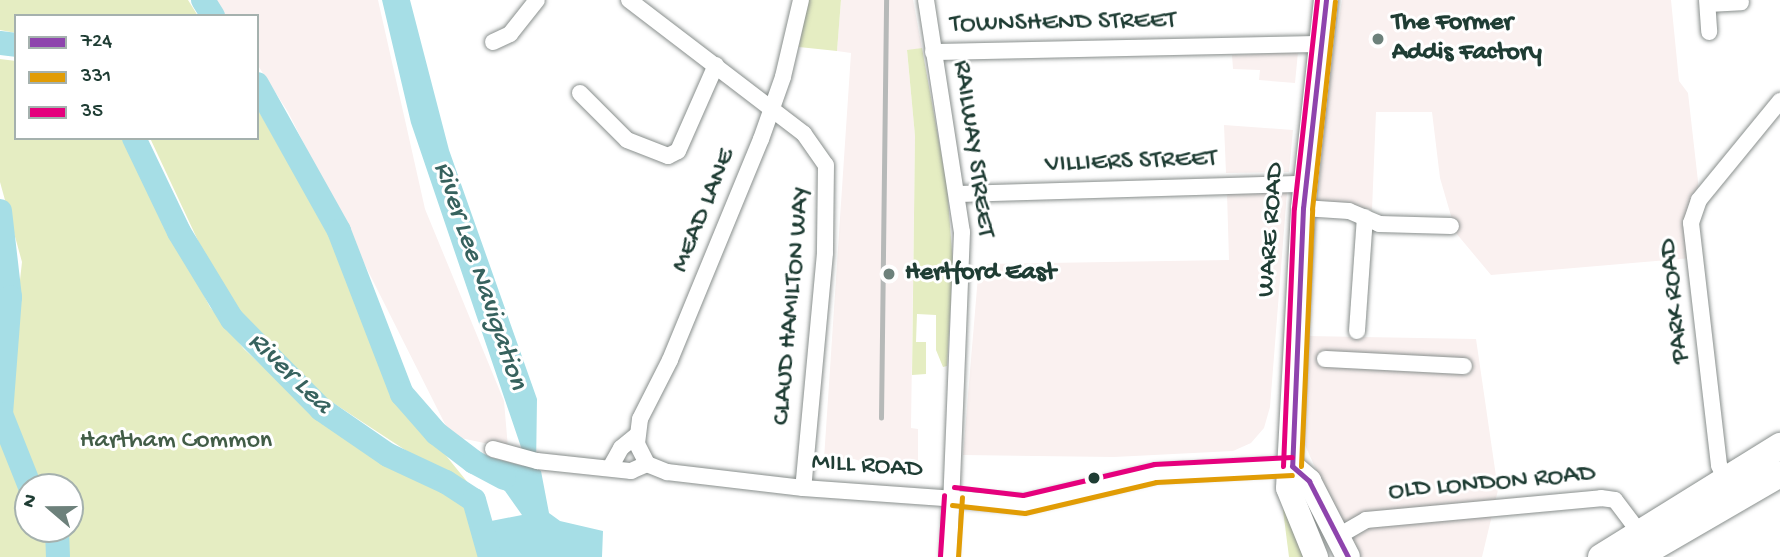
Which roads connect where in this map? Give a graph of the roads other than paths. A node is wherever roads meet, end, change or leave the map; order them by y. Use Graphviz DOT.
graph roads {
  1 [pos="537,0"];
  2 [pos="629,0"];
  3 [pos="801,0"];
  4 [pos="926,0"];
  5 [pos="1326,0"];
  6 [pos="1707,2"];
  7 [pos="1741,2"];
  8 [pos="1709,32"];
  9 [pos="493,42"];
  10 [pos="1320,44"];
  11 [pos="933,52"];
  12 [pos="716,65"];
  13 [pos="580,93"];
  14 [pos="1780,101"];
  15 [pos="772,109"];
  16 [pos="959,194"];
  17 [pos="1304,196"];
  18 [pos="1365,217"];
  19 [pos="1451,226"];
  20 [pos="1357,331"];
  21 [pos="1311,358"];
  22 [pos="1464,366"];
  23 [pos="637,435"];
  24 [pos="1780,446"];
  25 [pos="493,449"];
  26 [pos="648,464"];
  27 [pos="1292,466"];
  28 [pos="610,468"];
  29 [pos="1776,478"];
  30 [pos="1726,481"];
  31 [pos="803,488"];
  32 [pos="953,496"];
  33 [pos="1638,545"];
  34 [pos="1342,548"];
  35 [pos="950,557"];
  36 [pos="1316,557"];
  37 [pos="1601,557"];
  1 -- 9 [label="street"];
  2 -- 12 [label="street, CLAUD HAMILTON WAY"];
  3 -- 15 [label="street, MEAD LANE"];
  4 -- 11 [label="street, RAILWAY STREET"];
  5 -- 10 [label="main road, WARE ROAD"];
  6 -- 7 [label="street"];
  6 -- 8 [label="street"];
  10 -- 11 [label="street, TOWNSHEND STREET"];
  10 -- 17 [label="main road, WARE ROAD"];
  11 -- 16 [label="street, RAILWAY STREET"];
  12 -- 13 [label="street"];
  12 -- 15 [label="street, CLAUD HAMILTON WAY"];
  14 -- 30 [label="street, PARK ROAD"];
  15 -- 23 [label="street, MEAD LANE"];
  15 -- 31 [label="street, CLAUD HAMILTON WAY"];
  16 -- 17 [label="street, VILLIERS STREET"];
  16 -- 32 [label="street, RAILWAY STREET"];
  17 -- 18 [label="street, VILLIERS STREET"];
  17 -- 21 [label="main road, WARE ROAD"];
  18 -- 19 [label="street, VILLIERS STREET"];
  18 -- 20 [label="street"];
  21 -- 22 [label="street"];
  21 -- 27 [label="main road, WARE ROAD"];
  23 -- 26 [label="street"];
  23 -- 28 [label="street"];
  24 -- 30 [label="highway"];
  25 -- 28 [label="street, MILL ROAD"];
  26 -- 28 [label="street, MILL ROAD"];
  26 -- 31 [label="street, MILL ROAD"];
  27 -- 32 [label="street, MILL ROAD"];
  27 -- 34 [label="main road"];
  27 -- 36 [label="main road, WARE ROAD"];
  29 -- 33 [label="highway"];
  30 -- 33 [label="highway"];
  31 -- 32 [label="street, MILL ROAD"];
  32 -- 35 [label="street, RAILWAY STREET"];
  33 -- 34 [label="street, OLD LONDON ROAD"];
  33 -- 37 [label="highway"];
}
